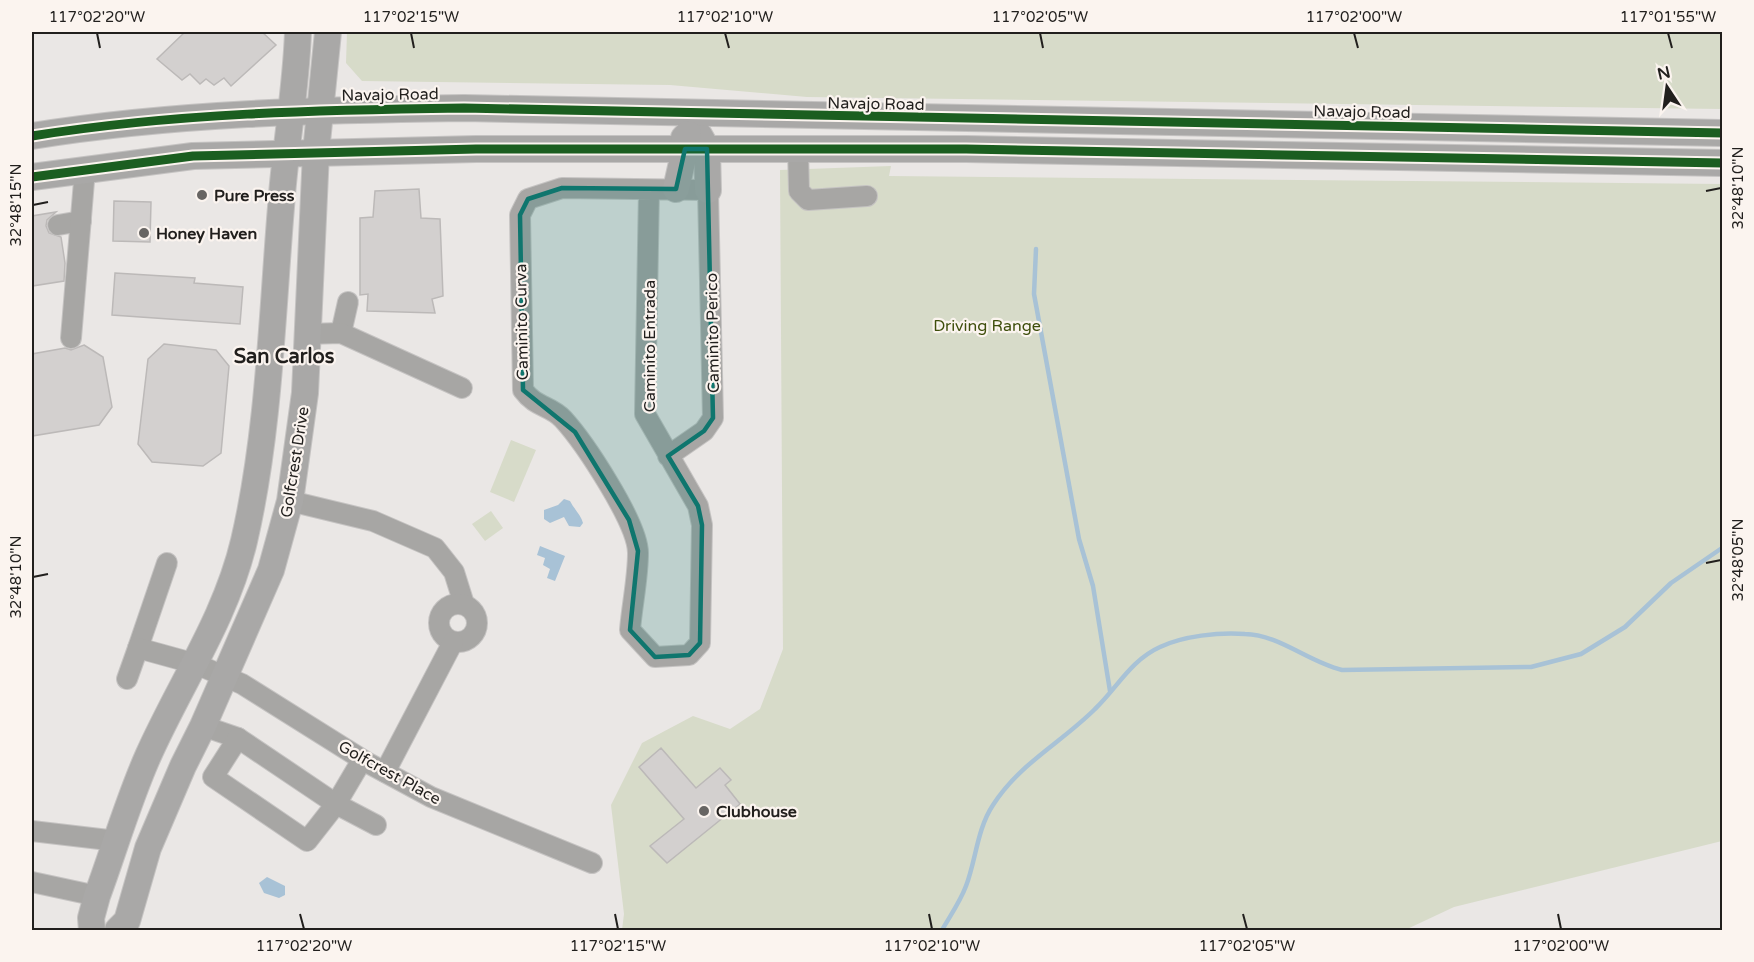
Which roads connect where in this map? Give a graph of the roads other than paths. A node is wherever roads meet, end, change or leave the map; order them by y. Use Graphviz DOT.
graph roads {
  1 [pos="298,32"];
  2 [pos="328,32"];
  3 [pos="293,110"];
  4 [pos="320,110"];
  5 [pos="648,113"];
  6 [pos="882,118"];
  7 [pos="1722,133"];
  8 [pos="32,136"];
  9 [pos="695,142"];
  10 [pos="798,149"];
  11 [pos="287,152"];
  12 [pos="316,152"];
  13 [pos="1722,163"];
  14 [pos="85,169"];
  15 [pos="32,177"];
  16 [pos="676,189"];
  17 [pos="649,190"];
  18 [pos="708,190"];
  19 [pos="867,196"];
  20 [pos="81,221"];
  21 [pos="58,225"];
  22 [pos="348,302"];
  23 [pos="341,333"];
  24 [pos="307,334"];
  25 [pos="71,338"];
  26 [pos="462,388"];
  27 [pos="668,456"];
  28 [pos="290,501"];
  29 [pos="167,563"];
  30 [pos="700,633"];
  31 [pos="138,648"];
  32 [pos="196,664"];
  33 [pos="225,677"];
  34 [pos="127,679"];
  35 [pos="203,726"];
  36 [pos="238,738"];
  37 [pos="362,760"];
  38 [pos="183,766"];
  39 [pos="385,772"];
  40 [pos="213,777"];
  41 [pos="336,804"];
  42 [pos="376,825"];
  43 [pos="32,831"];
  44 [pos="117,841"];
  45 [pos="592,863"];
  46 [pos="32,882"];
  47 [pos="97,896"];
  48 [pos="92,930"];
  49 [pos="118,930"];
  1 -- 3 [label="main road"];
  2 -- 4 [label="main road, Golfcrest Drive"];
  3 -- 4 [label="main road, Navajo Road"];
  3 -- 8 [label="main road, Navajo Road"];
  3 -- 11 [label="main road"];
  4 -- 5 [label="main road, Navajo Road"];
  4 -- 12 [label="main road, Golfcrest Drive"];
  5 -- 6 [label="main road, Navajo Road"];
  5 -- 9 [label="main road"];
  6 -- 7 [label="main road, Navajo Road"];
  6 -- 9 [label="main road"];
  9 -- 10 [label="main road"];
  9 -- 12 [label="main road"];
  9 -- 16 [label="main road"];
  9 -- 18 [label="main road"];
  10 -- 13 [label="main road"];
  10 -- 19 [label="street"];
  11 -- 12 [label="main road"];
  11 -- 14 [label="main road"];
  11 -- 32 [label="main road"];
  12 -- 24 [label="main road, Golfcrest Drive"];
  14 -- 15 [label="main road"];
  14 -- 20 [label="street"];
  16 -- 17 [label="street"];
  16 -- 18 [label="street"];
  17 -- 27 [label="street, Caminito Entrada"];
  17 -- 30 [label="street, Caminito Curva"];
  18 -- 27 [label="street, Caminito Perico"];
  20 -- 21 [label="street"];
  20 -- 25 [label="street"];
  22 -- 23 [label="street"];
  23 -- 24 [label="street"];
  23 -- 26 [label="street"];
  24 -- 28 [label="main road, Golfcrest Drive"];
  27 -- 30 [label="street, Caminito Entrada"];
  28 -- 33 [label="main road, Golfcrest Drive"];
  28 -- 39 [label="street"];
  29 -- 31 [label="street"];
  31 -- 32 [label="street, Golfcrest Place"];
  31 -- 34 [label="street"];
  32 -- 33 [label="street, Golfcrest Place"];
  32 -- 44 [label="main road"];
  33 -- 35 [label="main road, Golfcrest Drive"];
  33 -- 37 [label="street, Golfcrest Place"];
  35 -- 36 [label="street"];
  35 -- 38 [label="main road, Golfcrest Drive"];
  36 -- 40 [label="street"];
  36 -- 41 [label="street"];
  37 -- 39 [label="street, Golfcrest Place"];
  37 -- 41 [label="street"];
  38 -- 40 [label="street"];
  38 -- 49 [label="main road, Golfcrest Drive"];
  39 -- 45 [label="street, Golfcrest Place"];
  40 -- 41 [label="street"];
  41 -- 42 [label="street"];
  43 -- 44 [label="street"];
  44 -- 47 [label="main road"];
  46 -- 47 [label="street"];
  47 -- 48 [label="main road"];
}
